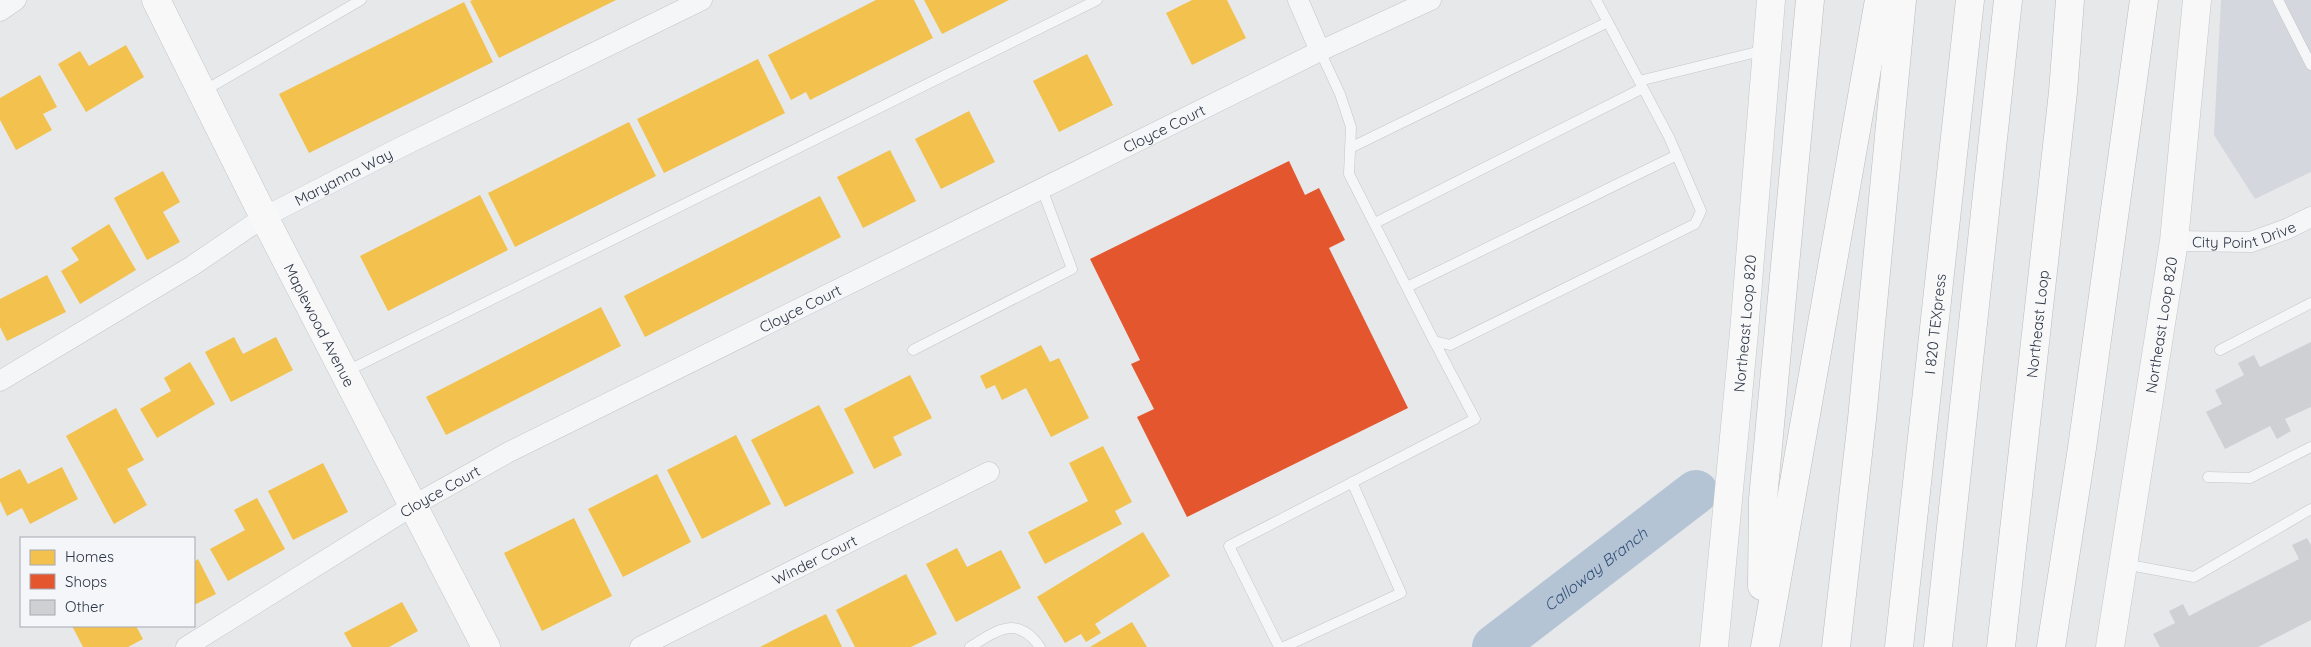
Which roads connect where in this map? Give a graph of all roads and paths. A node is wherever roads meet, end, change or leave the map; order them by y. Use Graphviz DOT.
graph roads {
  1 [pos="16,0"];
  2 [pos="156,0"];
  3 [pos="361,0"];
  4 [pos="702,0"];
  5 [pos="1098,0"];
  6 [pos="1298,0"];
  7 [pos="1431,0"];
  8 [pos="1596,0"];
  9 [pos="1771,0"];
  10 [pos="1810,0"];
  11 [pos="1880,0"];
  12 [pos="1902,0"];
  13 [pos="1970,0"];
  14 [pos="2008,0"];
  15 [pos="2070,0"];
  16 [pos="2144,0"];
  17 [pos="2197,0"];
  18 [pos="2278,0"];
  19 [pos="0,11"];
  20 [pos="1608,22"];
  21 [pos="1767,49"];
  22 [pos="1320,51"];
  23 [pos="2311,65"];
  24 [pos="1641,84"];
  25 [pos="202,92"];
  26 [pos="1350,148"];
  27 [pos="1677,155"];
  28 [pos="1042,189"];
  29 [pos="264,217"];
  30 [pos="2311,217"];
  31 [pos="1375,223"];
  32 [pos="2174,241"];
  33 [pos="1407,287"];
  34 [pos="2311,303"];
  35 [pos="1434,341"];
  36 [pos="913,350"];
  37 [pos="2220,350"];
  38 [pos="344,372"];
  39 [pos="0,382"];
  40 [pos="2311,447"];
  41 [pos="989,472"];
  42 [pos="2208,477"];
  43 [pos="1352,482"];
  44 [pos="414,505"];
  45 [pos="2311,509"];
  46 [pos="2123,564"];
  47 [pos="186,647"];
  48 [pos="486,647"];
  49 [pos="640,647"];
  50 [pos="970,647"];
  51 [pos="1040,647"];
  52 [pos="1279,647"];
  53 [pos="1284,647"];
  54 [pos="1714,647"];
  55 [pos="1760,647"];
  56 [pos="1765,647"];
  57 [pos="1836,647"];
  58 [pos="1899,647"];
  59 [pos="1938,647"];
  60 [pos="2001,647"];
  61 [pos="2051,647"];
  62 [pos="2110,647"];
  1 -- 19 [label="street"];
  2 -- 25 [label="main road, Maplewood Avenue"];
  3 -- 25 [label="lane"];
  4 -- 29 [label="street, Maryanna Way"];
  5 -- 38 [label="lane"];
  6 -- 22 [label="street"];
  7 -- 22 [label="street, Cloyce Court"];
  8 -- 20 [label="lane"];
  9 -- 21 [label="main road, Northeast Loop 820"];
  10 -- 55 [label="main road"];
  11 -- 56 [label="main road"];
  12 -- 57 [label="main road"];
  13 -- 58 [label="main road, I 820 TEXpress"];
  14 -- 59 [label="main road"];
  15 -- 60 [label="main road, Northeast Loop"];
  16 -- 61 [label="main road"];
  17 -- 32 [label="main road, Northeast Loop 820"];
  18 -- 23 [label="lane"];
  20 -- 24 [label="lane"];
  20 -- 26 [label="lane"];
  21 -- 24 [label="lane"];
  21 -- 54 [label="main road, Northeast Loop 820"];
  22 -- 26 [label="lane"];
  22 -- 28 [label="street, Cloyce Court"];
  24 -- 27 [label="lane"];
  24 -- 31 [label="lane"];
  25 -- 29 [label="main road, Maplewood Avenue"];
  26 -- 31 [label="lane"];
  27 -- 33 [label="lane"];
  27 -- 35 [label="lane"];
  28 -- 36 [label="lane"];
  28 -- 44 [label="street, Cloyce Court"];
  29 -- 38 [label="main road, Maplewood Avenue"];
  29 -- 39 [label="street, Maryanna Way"];
  30 -- 32 [label="street, City Point Drive"];
  31 -- 33 [label="lane"];
  32 -- 46 [label="main road, Northeast Loop 820"];
  33 -- 35 [label="lane"];
  34 -- 37 [label="lane"];
  35 -- 43 [label="lane"];
  38 -- 44 [label="main road, Maplewood Avenue"];
  40 -- 42 [label="lane"];
  41 -- 49 [label="street, Winder Court"];
  43 -- 52 [label="lane"];
  43 -- 53 [label="lane"];
  44 -- 47 [label="street, Cloyce Court"];
  44 -- 48 [label="main road, Maplewood Avenue"];
  45 -- 46 [label="lane"];
  46 -- 62 [label="main road, Northeast Loop 820"];
  50 -- 51 [label="lane"];
}
